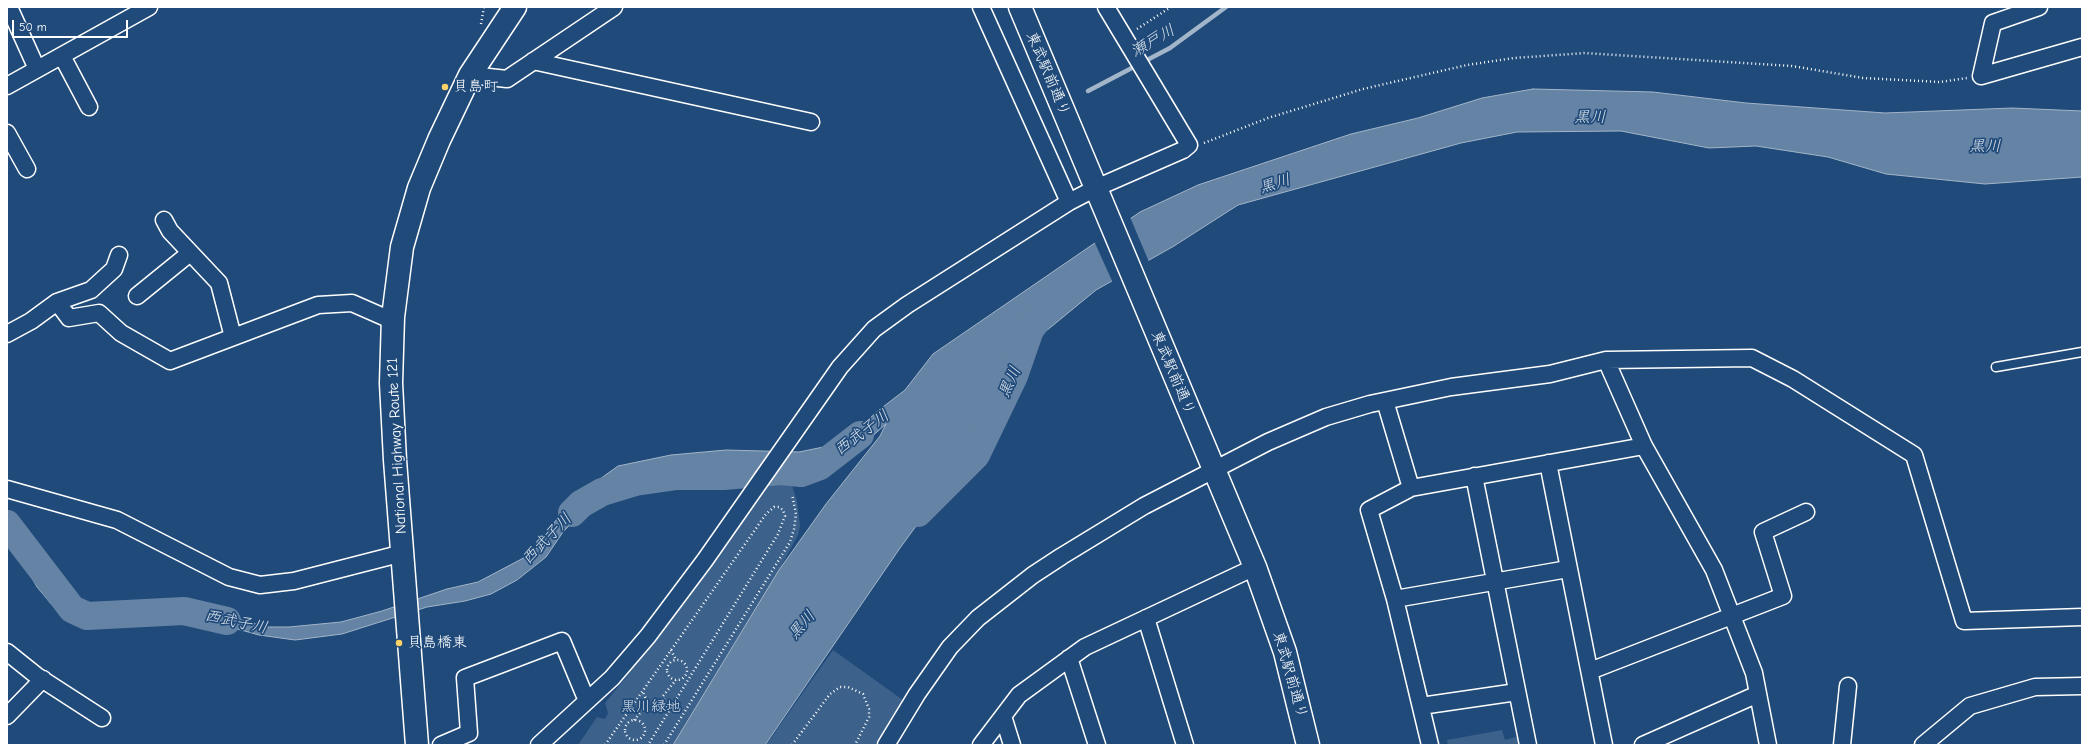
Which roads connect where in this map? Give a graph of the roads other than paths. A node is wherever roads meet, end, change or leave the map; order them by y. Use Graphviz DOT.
graph roads {
  1 [pos="9,7"];
  2 [pos="515,7"];
  3 [pos="614,7"];
  4 [pos="981,7"];
  5 [pos="1020,7"];
  6 [pos="1106,7"];
  7 [pos="2039,7"];
  8 [pos="147,8"];
  9 [pos="2082,47"];
  10 [pos="62,56"];
  11 [pos="532,61"];
  12 [pos="37,69"];
  13 [pos="470,75"];
  14 [pos="7,86"];
  15 [pos="89,107"];
  16 [pos="811,122"];
  17 [pos="7,133"];
  18 [pos="27,169"];
  19 [pos="1098,194"];
  20 [pos="1069,202"];
  21 [pos="164,220"];
  22 [pos="190,253"];
  23 [pos="119,255"];
  24 [pos="137,296"];
  25 [pos="57,302"];
  26 [pos="393,321"];
  27 [pos="7,334"];
  28 [pos="233,337"];
  29 [pos="2082,352"];
  30 [pos="1606,360"];
  31 [pos="1996,367"];
  32 [pos="1385,401"];
  33 [pos="1644,446"];
  34 [pos="1548,463"];
  35 [pos="1212,464"];
  36 [pos="1474,476"];
  37 [pos="1411,488"];
  38 [pos="7,489"];
  39 [pos="1806,512"];
  40 [pos="403,553"];
  41 [pos="1256,567"];
  42 [pos="1568,569"];
  43 [pos="1494,582"];
  44 [pos="1394,599"];
  45 [pos="1732,615"];
  46 [pos="2082,617"];
  47 [pos="1146,618"];
  48 [pos="7,652"];
  49 [pos="1069,658"];
  50 [pos="1590,671"];
  51 [pos="43,679"];
  52 [pos="1848,686"];
  53 [pos="2082,686"];
  54 [pos="1517,692"];
  55 [pos="1758,694"];
  56 [pos="587,701"];
  57 [pos="1421,706"];
  58 [pos="7,716"];
  59 [pos="1003,716"];
  60 [pos="102,718"];
  61 [pos="417,745"];
  62 [pos="441,745"];
  63 [pos="539,745"];
  64 [pos="886,745"];
  65 [pos="981,745"];
  66 [pos="1012,745"];
  67 [pos="1097,745"];
  68 [pos="1185,745"];
  69 [pos="1308,745"];
  70 [pos="1430,745"];
  71 [pos="1528,745"];
  72 [pos="1604,745"];
  73 [pos="1643,745"];
  74 [pos="1768,745"];
  75 [pos="1842,745"];
  76 [pos="1923,745"];
  1 -- 12 [label="street"];
  2 -- 13 [label="main road, National Highway Route 121"];
  3 -- 11 [label="street"];
  4 -- 20 [label="street"];
  5 -- 19 [label="main road, 東武駅前通り"];
  6 -- 19 [label="street"];
  7 -- 9 [label="street"];
  8 -- 10 [label="street"];
  10 -- 12 [label="street"];
  10 -- 15 [label="street"];
  11 -- 13 [label="street"];
  11 -- 16 [label="street"];
  12 -- 14 [label="street"];
  13 -- 26 [label="main road, National Highway Route 121"];
  17 -- 18 [label="street"];
  19 -- 20 [label="street"];
  19 -- 35 [label="main road, 東武駅前通り"];
  20 -- 56 [label="street"];
  21 -- 22 [label="street"];
  22 -- 24 [label="street"];
  22 -- 28 [label="street"];
  23 -- 25 [label="street"];
  25 -- 27 [label="street"];
  25 -- 28 [label="street"];
  26 -- 28 [label="street"];
  26 -- 40 [label="main road, National Highway Route 121"];
  29 -- 31 [label="lane"];
  30 -- 32 [label="street"];
  30 -- 33 [label="street"];
  30 -- 46 [label="street"];
  32 -- 35 [label="street"];
  32 -- 37 [label="street"];
  33 -- 34 [label="street"];
  33 -- 45 [label="street"];
  34 -- 36 [label="street"];
  34 -- 42 [label="street"];
  35 -- 41 [label="main road, 東武駅前通り"];
  35 -- 64 [label="street"];
  36 -- 37 [label="street"];
  36 -- 43 [label="street"];
  37 -- 44 [label="street"];
  38 -- 40 [label="street"];
  39 -- 45 [label="street"];
  40 -- 61 [label="main road, National Highway Route 121"];
  41 -- 47 [label="street"];
  41 -- 69 [label="main road, 東武駅前通り"];
  42 -- 43 [label="street"];
  42 -- 50 [label="street"];
  43 -- 44 [label="street"];
  43 -- 54 [label="street"];
  44 -- 57 [label="street"];
  45 -- 50 [label="street"];
  45 -- 55 [label="street"];
  47 -- 49 [label="street"];
  47 -- 68 [label="street"];
  48 -- 51 [label="street"];
  49 -- 59 [label="street"];
  49 -- 67 [label="street"];
  50 -- 72 [label="street"];
  51 -- 58 [label="street"];
  51 -- 60 [label="street"];
  52 -- 75 [label="street"];
  53 -- 76 [label="street"];
  54 -- 57 [label="street"];
  54 -- 71 [label="street"];
  55 -- 73 [label="street"];
  55 -- 74 [label="street"];
  56 -- 62 [label="street"];
  56 -- 63 [label="street"];
  57 -- 70 [label="street"];
  59 -- 65 [label="street"];
  59 -- 66 [label="street"];
}
